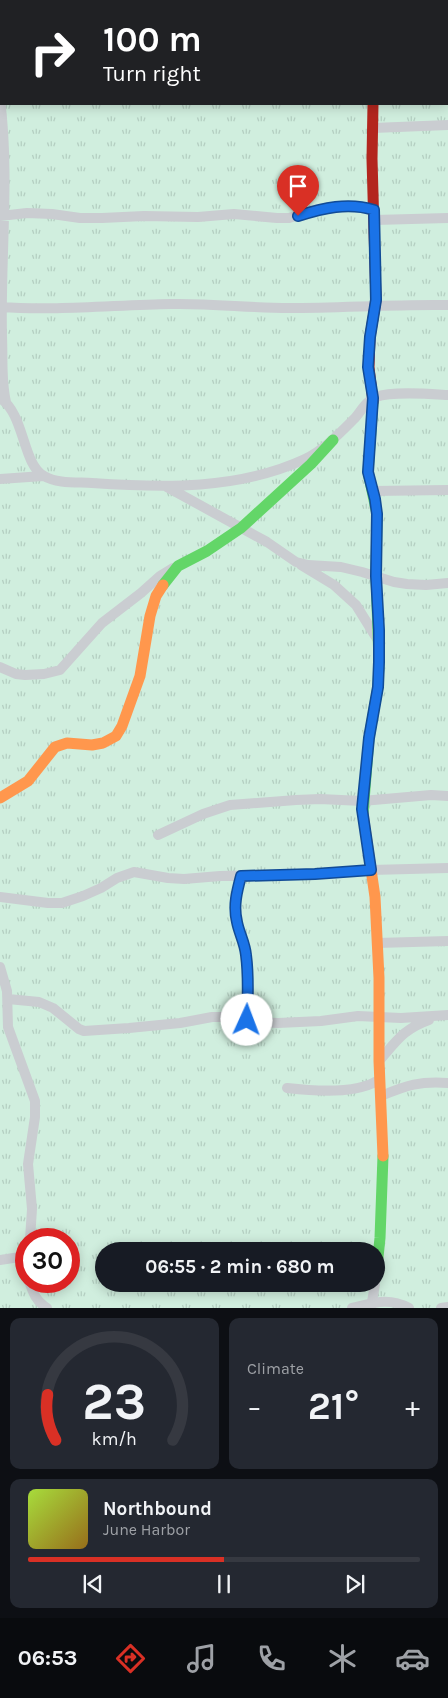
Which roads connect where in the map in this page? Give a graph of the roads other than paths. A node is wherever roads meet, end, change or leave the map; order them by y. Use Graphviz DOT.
graph roads {
  1 [pos="373,105"];
  2 [pos="1,115"];
  3 [pos="448,126"];
  4 [pos="373,128"];
  5 [pos="374,215"];
  6 [pos="2,216"];
  7 [pos="448,218"];
  8 [pos="375,305"];
  9 [pos="448,305"];
  10 [pos="1,307"];
  11 [pos="1,375"];
  12 [pos="448,395"];
  13 [pos="373,398"];
  14 [pos="3,400"];
  15 [pos="333,440"];
  16 [pos="43,476"];
  17 [pos="3,477"];
  18 [pos="166,487"];
  19 [pos="448,490"];
  20 [pos="373,491"];
  21 [pos="241,528"];
  22 [pos="296,562"];
  23 [pos="178,566"];
  24 [pos="376,576"];
  25 [pos="448,583"];
  26 [pos="379,642"];
  27 [pos="0,657"];
  28 [pos="0,667"];
  29 [pos="11,672"];
  30 [pos="448,796"];
  31 [pos="0,798"];
  32 [pos="362,801"];
  33 [pos="158,835"];
  34 [pos="448,868"];
  35 [pos="371,870"];
  36 [pos="241,876"];
  37 [pos="0,897"];
  38 [pos="448,941"];
  39 [pos="377,944"];
  40 [pos="0,967"];
  41 [pos="8,999"];
  42 [pos="445,1015"];
  43 [pos="378,1018"];
  44 [pos="247,1020"];
  45 [pos="379,1061"];
  46 [pos="380,1079"];
  47 [pos="448,1083"];
  48 [pos="287,1088"];
  49 [pos="381,1096"];
  50 [pos="31,1228"];
  51 [pos="380,1242"];
  52 [pos="15,1258"];
  53 [pos="0,1260"];
  54 [pos="374,1292"];
  55 [pos="33,1293"];
  56 [pos="371,1306"];
  57 [pos="448,1306"];
  58 [pos="47,1308"];
  59 [pos="352,1308"];
  60 [pos="409,1308"];
  61 [pos="441,1308"];
  1 -- 4 [label="street"];
  2 -- 6 [label="street"];
  3 -- 4 [label="street"];
  4 -- 5 [label="street"];
  5 -- 6 [label="street"];
  5 -- 7 [label="street"];
  5 -- 8 [label="street"];
  6 -- 10 [label="street"];
  8 -- 9 [label="street"];
  8 -- 10 [label="street"];
  8 -- 13 [label="street"];
  10 -- 11 [label="street"];
  11 -- 14 [label="street"];
  12 -- 13 [label="street"];
  13 -- 15 [label="street"];
  13 -- 20 [label="street"];
  14 -- 16 [label="street"];
  15 -- 18 [label="street"];
  15 -- 21 [label="street"];
  16 -- 17 [label="street"];
  16 -- 18 [label="street"];
  18 -- 21 [label="street"];
  19 -- 20 [label="street"];
  20 -- 24 [label="street"];
  21 -- 22 [label="street"];
  21 -- 23 [label="street"];
  22 -- 24 [label="street"];
  22 -- 26 [label="street"];
  23 -- 29 [label="street"];
  23 -- 31 [label="street"];
  24 -- 25 [label="street"];
  24 -- 26 [label="street"];
  26 -- 32 [label="street"];
  27 -- 29 [label="street"];
  28 -- 29 [label="street"];
  30 -- 32 [label="street"];
  32 -- 33 [label="street"];
  32 -- 35 [label="street"];
  34 -- 35 [label="street"];
  35 -- 36 [label="street"];
  35 -- 39 [label="street"];
  36 -- 37 [label="street"];
  36 -- 44 [label="street"];
  38 -- 39 [label="street"];
  39 -- 43 [label="street"];
  40 -- 41 [label="street"];
  41 -- 44 [label="street"];
  41 -- 50 [label="street"];
  42 -- 43 [label="street"];
  42 -- 45 [label="street"];
  43 -- 44 [label="street"];
  43 -- 45 [label="street"];
  45 -- 46 [label="street"];
  46 -- 48 [label="street"];
  46 -- 49 [label="street"];
  47 -- 49 [label="street"];
  49 -- 51 [label="street"];
  52 -- 53 [label="street"];
  54 -- 56 [label="street"];
  55 -- 58 [label="street"];
  56 -- 59 [label="street"];
  56 -- 60 [label="street"];
  57 -- 61 [label="street"];
}
